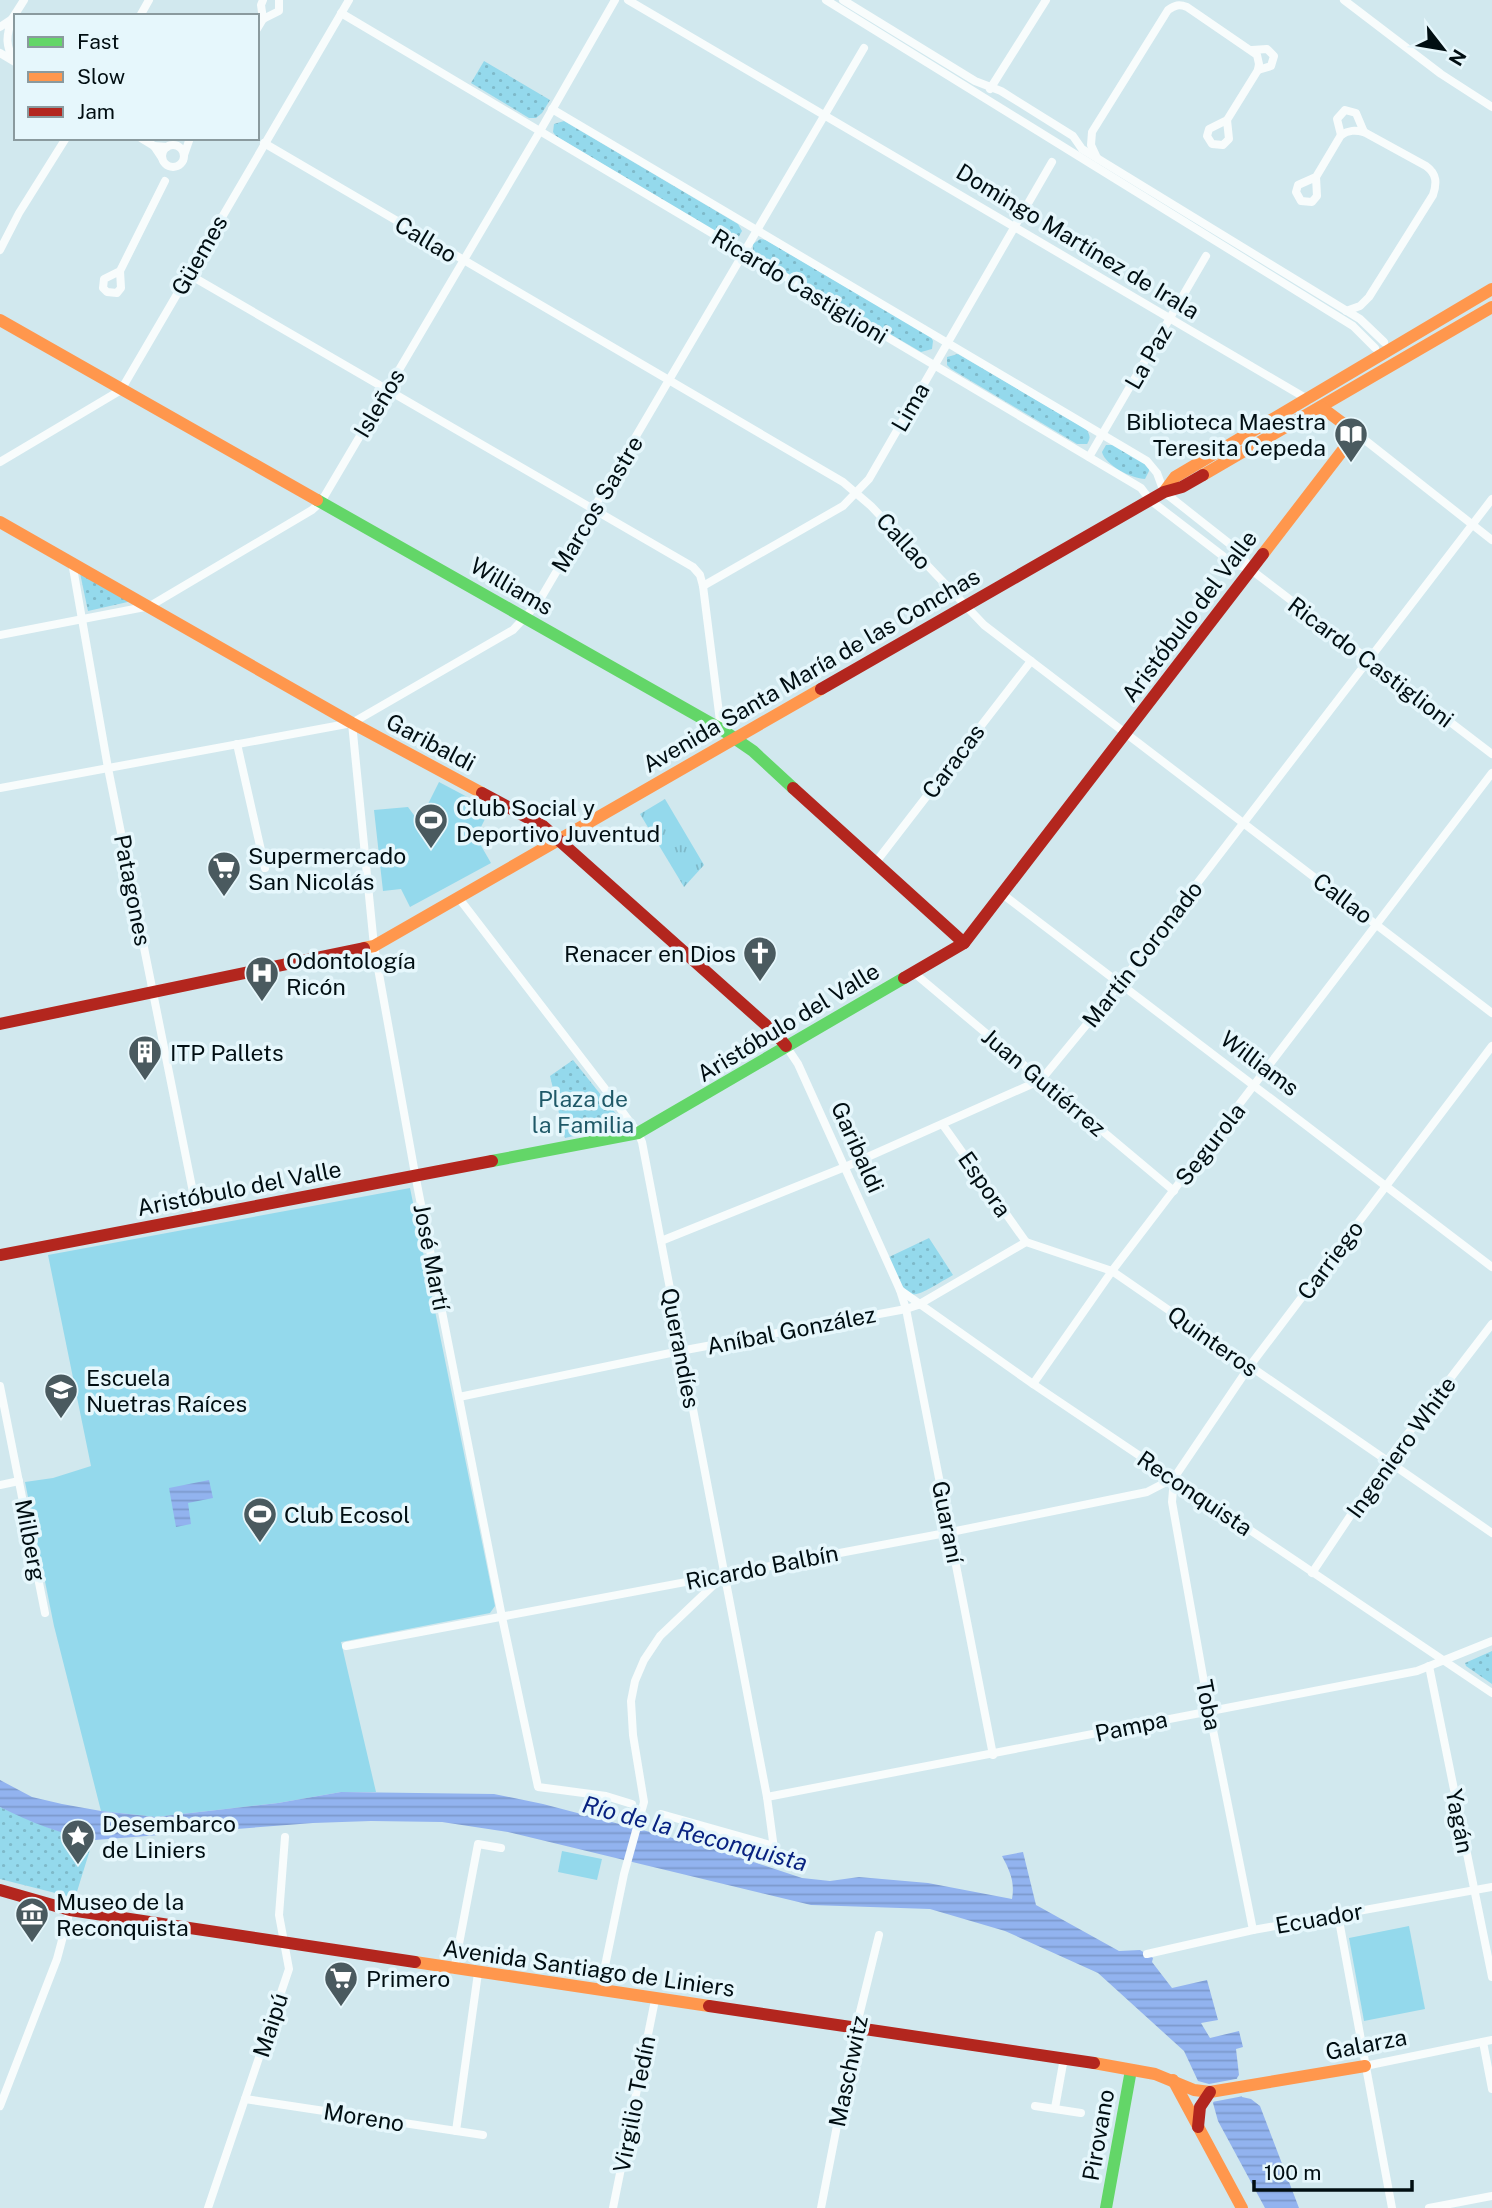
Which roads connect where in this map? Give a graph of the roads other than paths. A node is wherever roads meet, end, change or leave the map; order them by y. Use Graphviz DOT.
graph roads {
  1 [pos="263,0"];
  2 [pos="279,0"];
  3 [pos="349,0"];
  4 [pos="615,0"];
  5 [pos="628,0"];
  6 [pos="826,0"];
  7 [pos="843,0"];
  8 [pos="1046,0"];
  9 [pos="1166,0"];
  10 [pos="1344,0"];
  11 [pos="1185,4"];
  12 [pos="1168,10"];
  13 [pos="341,13"];
  14 [pos="14,16"];
  15 [pos="12,19"];
  16 [pos="263,19"];
  17 [pos="259,26"];
  18 [pos="0,29"];
  19 [pos="6,40"];
  20 [pos="864,48"];
  21 [pos="1252,50"];
  22 [pos="0,52"];
  23 [pos="14,60"];
  24 [pos="1258,70"];
  25 [pos="990,88"];
  26 [pos="985,98"];
  27 [pos="1492,107"];
  28 [pos="552,109"];
  29 [pos="825,115"];
  30 [pos="1227,120"];
  31 [pos="540,131"];
  32 [pos="1092,132"];
  33 [pos="1364,132"];
  34 [pos="1341,135"];
  35 [pos="1073,136"];
  36 [pos="65,140"];
  37 [pos="144,140"];
  38 [pos="185,140"];
  39 [pos="188,140"];
  40 [pos="264,143"];
  41 [pos="154,146"];
  42 [pos="171,147"];
  43 [pos="1080,152"];
  44 [pos="184,155"];
  45 [pos="1097,158"];
  46 [pos="1052,162"];
  47 [pos="168,163"];
  48 [pos="1317,177"];
  49 [pos="1014,227"];
  50 [pos="758,230"];
  51 [pos="0,250"];
  52 [pos="744,254"];
  53 [pos="1206,256"];
  54 [pos="463,261"];
  55 [pos="120,271"];
  56 [pos="188,274"];
  57 [pos="1492,289"];
  58 [pos="1492,307"];
  59 [pos="1347,311"];
  60 [pos="1337,316"];
  61 [pos="0,320"];
  62 [pos="1169,320"];
  63 [pos="1384,342"];
  64 [pos="947,343"];
  65 [pos="1375,348"];
  66 [pos="934,366"];
  67 [pos="670,381"];
  68 [pos="121,390"];
  69 [pos="387,390"];
  70 [pos="1306,398"];
  71 [pos="1321,407"];
  72 [pos="1356,433"];
  73 [pos="1102,435"];
  74 [pos="1089,457"];
  75 [pos="0,462"];
  76 [pos="1164,492"];
  77 [pos="856,493"];
  78 [pos="1492,499"];
  79 [pos="1150,500"];
  80 [pos="321,502"];
  81 [pos="593,510"];
  82 [pos="0,522"];
  83 [pos="1472,524"];
  84 [pos="1492,540"];
  85 [pos="72,562"];
  86 [pos="1250,569"];
  87 [pos="703,586"];
  88 [pos="964,605"];
  89 [pos="150,606"];
  90 [pos="526,618"];
  91 [pos="82,619"];
  92 [pos="0,635"];
  93 [pos="1368,660"];
  94 [pos="1031,661"];
  95 [pos="352,723"];
  96 [pos="722,729"];
  97 [pos="1127,732"];
  98 [pos="733,738"];
  99 [pos="237,744"];
  100 [pos="1492,754"];
  101 [pos="108,768"];
  102 [pos="1492,773"];
  103 [pos="0,788"];
  104 [pos="1244,823"];
  105 [pos="559,840"];
  106 [pos="876,862"];
  107 [pos="265,868"];
  108 [pos="1001,893"];
  109 [pos="458,897"];
  110 [pos="1376,923"];
  111 [pos="964,943"];
  112 [pos="374,946"];
  113 [pos="913,972"];
  114 [pos="1120,984"];
  115 [pos="153,993"];
  116 [pos="1492,1013"];
  117 [pos="0,1024"];
  118 [pos="786,1046"];
  119 [pos="1492,1046"];
  120 [pos="1041,1080"];
  121 [pos="1255,1086"];
  122 [pos="943,1125"];
  123 [pos="638,1133"];
  124 [pos="845,1167"];
  125 [pos="415,1174"];
  126 [pos="1387,1186"];
  127 [pos="1174,1191"];
  128 [pos="198,1217"];
  129 [pos="661,1241"];
  130 [pos="1026,1242"];
  131 [pos="0,1255"];
  132 [pos="1492,1267"];
  133 [pos="1112,1271"];
  134 [pos="900,1290"];
  135 [pos="918,1305"];
  136 [pos="906,1309"];
  137 [pos="1492,1324"];
  138 [pos="680,1351"];
  139 [pos="1249,1367"];
  140 [pos="1033,1384"];
  141 [pos="0,1386"];
  142 [pos="459,1397"];
  143 [pos="1387,1461"];
  144 [pos="1174,1479"];
  145 [pos="19,1481"];
  146 [pos="0,1485"];
  147 [pos="951,1532"];
  148 [pos="1492,1533"];
  149 [pos="1312,1573"];
  150 [pos="724,1574"];
  151 [pos="45,1613"];
  152 [pos="502,1617"];
  153 [pos="1492,1642"];
  154 [pos="346,1646"];
  155 [pos="1444,1660"];
  156 [pos="1429,1666"];
  157 [pos="1492,1693"];
  158 [pos="1209,1710"];
  159 [pos="993,1755"];
  160 [pos="767,1797"];
  161 [pos="632,1804"];
  162 [pos="661,1814"];
  163 [pos="285,1837"];
  164 [pos="774,1846"];
  165 [pos="501,1848"];
  166 [pos="775,1856"];
  167 [pos="1492,1887"];
  168 [pos="0,1890"];
  169 [pos="1474,1890"];
  170 [pos="70,1910"];
  171 [pos="1338,1915"];
  172 [pos="1253,1930"];
  173 [pos="879,1935"];
  174 [pos="284,1941"];
  175 [pos="1146,1954"];
  176 [pos="454,1970"];
  177 [pos="478,1973"];
  178 [pos="1492,1977"];
  179 [pos="600,1990"];
  180 [pos="655,2000"];
  181 [pos="856,2028"];
  182 [pos="1488,2041"];
  183 [pos="1064,2058"];
  184 [pos="1365,2066"];
  185 [pos="1131,2070"];
  186 [pos="1173,2080"];
  187 [pos="1492,2089"];
  188 [pos="1210,2092"];
  189 [pos="245,2099"];
  190 [pos="0,2106"];
  191 [pos="1035,2106"];
  192 [pos="1055,2108"];
  193 [pos="1081,2113"];
  194 [pos="1198,2127"];
  195 [pos="456,2131"];
  196 [pos="483,2135"];
  197 [pos="1492,2196"];
  198 [pos="208,2208"];
  199 [pos="613,2208"];
  200 [pos="821,2208"];
  201 [pos="1106,2208"];
  202 [pos="1242,2208"];
  203 [pos="1392,2208"];
  204 [pos="1429,2208"];
  1 -- 16 [label="street"];
  2 -- 16 [label="street"];
  3 -- 13 [label="street, Güemes"];
  4 -- 28 [label="street, Isleños"];
  5 -- 29 [label="street, Domingo Martínez de Irala"];
  6 -- 26 [label="street"];
  7 -- 25 [label="street"];
  8 -- 25 [label="street"];
  9 -- 12 [label="street"];
  10 -- 27 [label="street"];
  11 -- 12 [label="street"];
  11 -- 21 [label="street"];
  12 -- 32 [label="street"];
  13 -- 31 [label="street, Ricardo Castiglioni"];
  13 -- 40 [label="street, Güemes"];
  14 -- 15 [label="street"];
  15 -- 18 [label="street"];
  15 -- 19 [label="street"];
  16 -- 17 [label="street"];
  18 -- 19 [label="street"];
  19 -- 22 [label="street"];
  19 -- 23 [label="street"];
  20 -- 29 [label="street, Marcos Sastre"];
  21 -- 24 [label="street"];
  21 -- 24 [label="street"];
  24 -- 30 [label="street"];
  25 -- 26 [label="street"];
  25 -- 35 [label="street"];
  26 -- 43 [label="street"];
  28 -- 31 [label="street, Isleños"];
  28 -- 50 [label="street, Ricardo Castiglioni"];
  29 -- 49 [label="street, Domingo Martínez de Irala"];
  29 -- 50 [label="street, Marcos Sastre"];
  31 -- 52 [label="street, Ricardo Castiglioni"];
  31 -- 54 [label="street, Isleños"];
  32 -- 35 [label="street"];
  32 -- 45 [label="street"];
  33 -- 34 [label="street"];
  33 -- 34 [label="street"];
  33 -- 59 [label="street"];
  34 -- 48 [label="street"];
  35 -- 43 [label="street"];
  36 -- 51 [label="street"];
  37 -- 41 [label="street"];
  38 -- 42 [label="street"];
  39 -- 44 [label="street"];
  40 -- 54 [label="street, Callao"];
  40 -- 56 [label="street, Güemes"];
  41 -- 42 [label="street"];
  41 -- 47 [label="street"];
  42 -- 44 [label="street"];
  42 -- 47 [label="street"];
  43 -- 45 [label="street"];
  43 -- 60 [label="street"];
  44 -- 47 [label="street"];
  45 -- 59 [label="street"];
  46 -- 49 [label="street, Lima"];
  47 -- 55 [label="street"];
  49 -- 62 [label="street, Domingo Martínez de Irala"];
  49 -- 64 [label="street, Lima"];
  50 -- 52 [label="street, Marcos Sastre"];
  50 -- 64 [label="street, Ricardo Castiglioni"];
  52 -- 66 [label="street, Ricardo Castiglioni"];
  52 -- 67 [label="street, Marcos Sastre"];
  53 -- 62 [label="street, La Paz"];
  54 -- 67 [label="street, Callao"];
  54 -- 69 [label="street, Isleños"];
  56 -- 68 [label="street, Güemes"];
  56 -- 69 [label="street"];
  57 -- 70 [label="street, Avenida Santa María de las Conchas"];
  58 -- 71 [label="street, Avenida Santa María de las Conchas"];
  59 -- 60 [label="street"];
  59 -- 63 [label="street"];
  60 -- 65 [label="street"];
  61 -- 68 [label="street, Williams"];
  62 -- 70 [label="street, Domingo Martínez de Irala"];
  62 -- 73 [label="street, La Paz"];
  64 -- 66 [label="street, Lima"];
  64 -- 73 [label="street, Ricardo Castiglioni"];
  66 -- 74 [label="street, Ricardo Castiglioni"];
  66 -- 77 [label="street, Lima"];
  67 -- 77 [label="street, Callao"];
  67 -- 81 [label="street, Marcos Sastre"];
  68 -- 75 [label="street, Güemes"];
  68 -- 80 [label="street, Williams"];
  69 -- 80 [label="street, Isleños"];
  69 -- 81 [label="street"];
  70 -- 71 [label="street, Domingo Martínez de Irala"];
  70 -- 76 [label="street, Avenida Santa María de las Conchas"];
  71 -- 72 [label="street, Domingo Martínez de Irala"];
  71 -- 76 [label="street, Avenida Santa María de las Conchas"];
  72 -- 83 [label="street, Domingo Martínez de Irala"];
  72 -- 86 [label="street, Aristóbulo del Valle"];
  73 -- 74 [label="street, La Paz"];
  73 -- 76 [label="street, Ricardo Castiglioni"];
  74 -- 79 [label="street, Ricardo Castiglioni"];
  76 -- 79 [label="street, Avenida Santa María de las Conchas"];
  76 -- 86 [label="street, Ricardo Castiglioni"];
  77 -- 87 [label="street, Lima"];
  77 -- 88 [label="street, Callao"];
  78 -- 83 [label="street, Martín Coronado"];
  79 -- 86 [label="street, Ricardo Castiglioni"];
  79 -- 88 [label="street, Avenida Santa María de las Conchas"];
  80 -- 89 [label="street, Isleños"];
  80 -- 90 [label="street, Williams"];
  81 -- 87 [label="street"];
  81 -- 90 [label="street, Marcos Sastre"];
  82 -- 85 [label="street, Garibaldi"];
  83 -- 84 [label="street, Domingo Martínez de Irala"];
  83 -- 93 [label="street, Martín Coronado"];
  85 -- 89 [label="street, Garibaldi"];
  85 -- 91 [label="street, Patagones"];
  86 -- 93 [label="street, Ricardo Castiglioni"];
  86 -- 97 [label="street, Aristóbulo del Valle"];
  87 -- 96 [label="street"];
  88 -- 94 [label="street, Callao"];
  88 -- 98 [label="street, Avenida Santa María de las Conchas"];
  89 -- 91 [label="street, Isleños"];
  89 -- 95 [label="street, Garibaldi"];
  90 -- 95 [label="street, Marcos Sastre"];
  90 -- 96 [label="street, Williams"];
  91 -- 92 [label="street, Isleños"];
  91 -- 101 [label="street, Patagones"];
  93 -- 100 [label="street, Ricardo Castiglioni"];
  93 -- 104 [label="street, Martín Coronado"];
  94 -- 97 [label="street, Callao"];
  94 -- 106 [label="street, Caracas"];
  95 -- 99 [label="street, Marcos Sastre"];
  95 -- 105 [label="street, Garibaldi"];
  95 -- 112 [label="street, José Martí"];
  96 -- 98 [label="street, Williams"];
  97 -- 104 [label="street, Callao"];
  97 -- 108 [label="street, Aristóbulo del Valle"];
  98 -- 105 [label="street, Avenida Santa María de las Conchas"];
  98 -- 106 [label="street, Williams"];
  99 -- 101 [label="street, Marcos Sastre"];
  99 -- 107 [label="street"];
  101 -- 103 [label="street, Marcos Sastre"];
  101 -- 115 [label="street, Patagones"];
  102 -- 110 [label="street, Segurola"];
  104 -- 110 [label="street, Callao"];
  104 -- 114 [label="street, Martín Coronado"];
  105 -- 109 [label="street, Avenida Santa María de las Conchas"];
  105 -- 118 [label="street, Garibaldi"];
  106 -- 111 [label="street, Williams"];
  108 -- 111 [label="street, Aristóbulo del Valle"];
  108 -- 114 [label="street, Williams"];
  109 -- 112 [label="street, Avenida Santa María de las Conchas"];
  109 -- 123 [label="street, Querandíes"];
  110 -- 116 [label="street, Callao"];
  110 -- 121 [label="street, Segurola"];
  111 -- 113 [label="street, Aristóbulo del Valle"];
  112 -- 115 [label="street, Avenida Santa María de las Conchas"];
  112 -- 125 [label="street, José Martí"];
  113 -- 118 [label="street, Aristóbulo del Valle"];
  113 -- 120 [label="street, Juan Gutiérrez"];
  114 -- 120 [label="street, Martín Coronado"];
  114 -- 121 [label="street, Williams"];
  115 -- 117 [label="street, Avenida Santa María de las Conchas"];
  115 -- 128 [label="street, Patagones"];
  118 -- 123 [label="street, Aristóbulo del Valle"];
  118 -- 124 [label="street, Garibaldi"];
  119 -- 126 [label="street, Carriego"];
  120 -- 122 [label="street, Martín Coronado"];
  120 -- 127 [label="street, Juan Gutiérrez"];
  121 -- 126 [label="street, Williams"];
  121 -- 127 [label="street, Segurola"];
  122 -- 124 [label="street, Martín Coronado"];
  122 -- 130 [label="street, Espora"];
  123 -- 125 [label="street, Aristóbulo del Valle"];
  123 -- 129 [label="street, Querandíes"];
  124 -- 129 [label="street, Martín Coronado"];
  124 -- 134 [label="street, Garibaldi"];
  125 -- 128 [label="street, Aristóbulo del Valle"];
  125 -- 142 [label="street, José Martí"];
  126 -- 132 [label="street, Williams"];
  126 -- 139 [label="street, Carriego"];
  127 -- 133 [label="street, Segurola"];
  128 -- 131 [label="street, Aristóbulo del Valle"];
  129 -- 138 [label="street, Querandíes"];
  130 -- 133 [label="street, Quinteros"];
  130 -- 135 [label="street"];
  133 -- 139 [label="street, Quinteros"];
  133 -- 140 [label="street, Segurola"];
  134 -- 135 [label="street, Reconquista"];
  134 -- 136 [label="street, Guaraní"];
  135 -- 136 [label="street, Aníbal González"];
  135 -- 140 [label="street, Reconquista"];
  136 -- 138 [label="street, Aníbal González"];
  136 -- 147 [label="street, Guaraní"];
  137 -- 143 [label="street, Ingeniero White"];
  138 -- 142 [label="street, Aníbal González"];
  138 -- 150 [label="street, Querandíes"];
  139 -- 143 [label="street, Quinteros"];
  139 -- 144 [label="street, Carriego"];
  140 -- 144 [label="street, Reconquista"];
  141 -- 145 [label="street, Milberg"];
  142 -- 152 [label="street, José Martí"];
  143 -- 148 [label="street, Quinteros"];
  143 -- 149 [label="street, Ingeniero White"];
  144 -- 147 [label="street, Ricardo Balbín"];
  144 -- 149 [label="street, Reconquista"];
  144 -- 158 [label="street, Toba"];
  145 -- 146 [label="street"];
  145 -- 151 [label="street, Milberg"];
  147 -- 150 [label="street, Ricardo Balbín"];
  147 -- 159 [label="street, Guaraní"];
  149 -- 155 [label="street, Reconquista"];
  150 -- 152 [label="street, Ricardo Balbín"];
  150 -- 160 [label="street, Querandíes"];
  150 -- 179 [label="street"];
  152 -- 154 [label="street, Ricardo Balbín"];
  152 -- 161 [label="street, José Martí"];
  153 -- 155 [label="street, Pampa"];
  155 -- 156 [label="street, Pampa"];
  155 -- 157 [label="street, Reconquista"];
  156 -- 158 [label="street, Pampa"];
  156 -- 169 [label="street, Yagán"];
  158 -- 159 [label="street, Pampa"];
  158 -- 172 [label="street, Toba"];
  159 -- 160 [label="street, Pampa"];
  160 -- 164 [label="street, Querandíes"];
  162 -- 164 [label="street"];
  163 -- 174 [label="street, Maipú"];
  164 -- 166 [label="street, Querandíes"];
  165 -- 176 [label="street"];
  167 -- 169 [label="street, Ecuador"];
  168 -- 170 [label="street, Avenida Santiago de Liniers"];
  169 -- 171 [label="street, Ecuador"];
  169 -- 178 [label="street, Yagán"];
  170 -- 174 [label="street, Avenida Santiago de Liniers"];
  170 -- 190 [label="street"];
  171 -- 172 [label="street, Ecuador"];
  171 -- 184 [label="street"];
  172 -- 175 [label="street, Ecuador"];
  173 -- 181 [label="street, Maschwitz"];
  174 -- 176 [label="street, Avenida Santiago de Liniers"];
  174 -- 189 [label="street, Maipú"];
  176 -- 177 [label="street, Avenida Santiago de Liniers"];
  177 -- 179 [label="street, Avenida Santiago de Liniers"];
  177 -- 195 [label="street"];
  179 -- 180 [label="street, Avenida Santiago de Liniers"];
  180 -- 181 [label="street, Avenida Santiago de Liniers"];
  180 -- 199 [label="street, Virgilio Tedín"];
  181 -- 183 [label="street, Avenida Santiago de Liniers"];
  181 -- 200 [label="street, Maschwitz"];
  182 -- 184 [label="street, Galarza"];
  182 -- 187 [label="street"];
  183 -- 185 [label="street, Avenida Santiago de Liniers"];
  183 -- 192 [label="street"];
  184 -- 188 [label="street, Galarza"];
  184 -- 203 [label="street"];
  185 -- 186 [label="street, Avenida Santiago de Liniers"];
  185 -- 201 [label="street, Pirovano"];
  186 -- 188 [label="street, Avenida Santiago de Liniers"];
  186 -- 194 [label="street"];
  188 -- 194 [label="street"];
  189 -- 195 [label="street, Moreno"];
  189 -- 198 [label="street, Maipú"];
  191 -- 192 [label="street"];
  192 -- 193 [label="street"];
  194 -- 202 [label="street"];
  195 -- 196 [label="street, Moreno"];
  197 -- 204 [label="street"];
}
